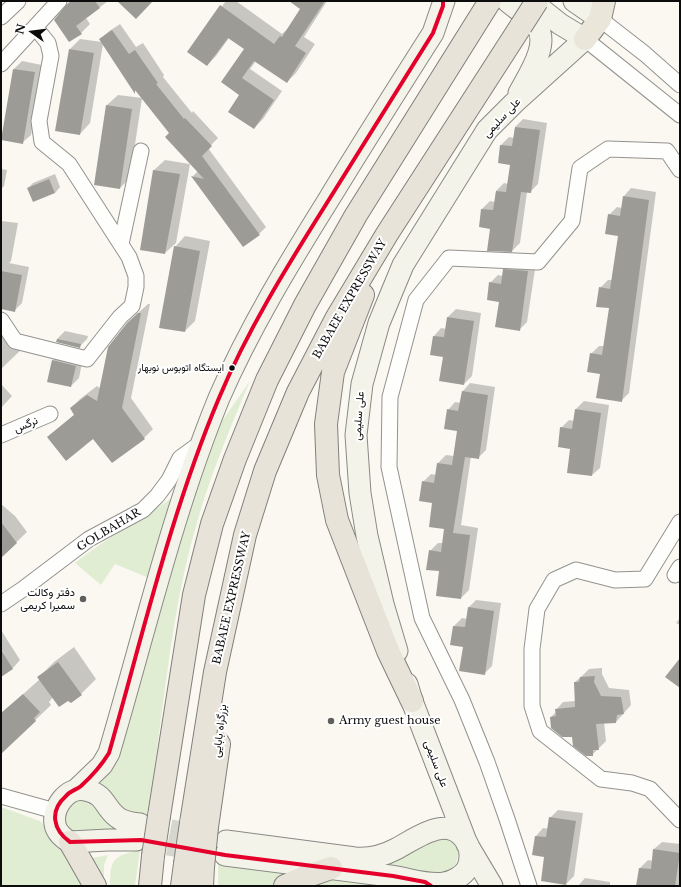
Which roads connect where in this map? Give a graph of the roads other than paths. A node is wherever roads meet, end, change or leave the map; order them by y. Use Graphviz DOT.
graph roads {
  1 [pos="18,1"];
  2 [pos="58,1"];
  3 [pos="531,1"];
  4 [pos="537,1"];
  5 [pos="574,1"];
  6 [pos="495,2"];
  7 [pos="443,3"];
  8 [pos="602,10"];
  9 [pos="1,17"];
  10 [pos="35,27"];
  11 [pos="585,39"];
  12 [pos="1,64"];
  13 [pos="680,85"];
  14 [pos="514,103"];
  15 [pos="680,115"];
  16 [pos="141,151"];
  17 [pos="680,170"];
  18 [pos="387,234"];
  19 [pos="121,244"];
  20 [pos="1,320"];
  21 [pos="50,414"];
  22 [pos="1,435"];
  23 [pos="202,442"];
  24 [pos="680,522"];
  25 [pos="231,595"];
  26 [pos="1,604"];
  27 [pos="412,701"];
  28 [pos="76,790"];
  29 [pos="1,796"];
  30 [pos="55,811"];
  31 [pos="680,820"];
  32 [pos="70,842"];
  33 [pos="467,844"];
  34 [pos="208,854"];
  35 [pos="331,868"];
  36 [pos="428,884"];
  37 [pos="95,886"];
  38 [pos="150,886"];
  39 [pos="182,886"];
  40 [pos="285,886"];
  41 [pos="492,886"];
  42 [pos="529,886"];
  1 -- 9 [label="street"];
  2 -- 10 [label="street"];
  3 -- 11 [label="main road"];
  4 -- 18 [label="highway, BABAEE EXPRESSWAY, bridge"];
  5 -- 8 [label="main road"];
  6 -- 14 [label="main road"];
  6 -- 38 [label="highway, bridge"];
  7 -- 23 [label="main road"];
  8 -- 11 [label="main road, علی سلیمی"];
  8 -- 13 [label="street"];
  10 -- 12 [label="street"];
  10 -- 19 [label="street"];
  11 -- 14 [label="main road, علی سلیمی"];
  11 -- 15 [label="street"];
  14 -- 27 [label="main road, علی سلیمی"];
  16 -- 19 [label="street"];
  17 -- 42 [label="street"];
  18 -- 25 [label="highway, BABAEE EXPRESSWAY"];
  18 -- 27 [label="highway"];
  19 -- 20 [label="street"];
  21 -- 22 [label="street, نرگس"];
  23 -- 26 [label="street, GOLBAHAR"];
  23 -- 28 [label="main road"];
  24 -- 31 [label="street"];
  25 -- 34 [label="highway, بزرگراه بابایی"];
  25 -- 34 [label="highway, BABAEE EXPRESSWAY"];
  27 -- 33 [label="main road, علی سلیمی"];
  28 -- 30 [label="main road"];
  28 -- 32 [label="main road"];
  29 -- 30 [label="street"];
  30 -- 32 [label="main road"];
  32 -- 37 [label="highway"];
  33 -- 34 [label="main road"];
  33 -- 36 [label="main road"];
  33 -- 41 [label="main road, علی سلیمی"];
  34 -- 35 [label="main road"];
  34 -- 39 [label="highway, BABAEE EXPRESSWAY"];
  35 -- 36 [label="main road"];
  35 -- 40 [label="highway"];
}
